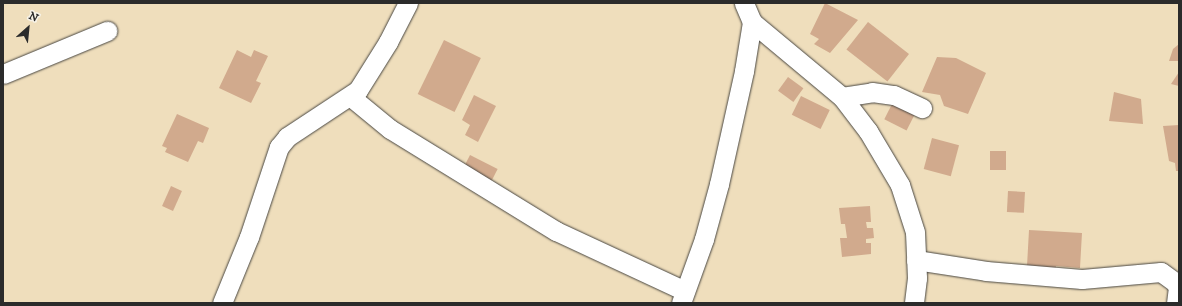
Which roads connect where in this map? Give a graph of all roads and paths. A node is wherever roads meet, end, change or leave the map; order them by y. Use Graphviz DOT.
graph roads {
  1 [pos="408,3"];
  2 [pos="744,3"];
  3 [pos="752,22"];
  4 [pos="107,31"];
  5 [pos="3,74"];
  6 [pos="351,97"];
  7 [pos="842,97"];
  8 [pos="922,108"];
  9 [pos="916,260"];
  10 [pos="683,297"];
  11 [pos="222,303"];
  12 [pos="914,303"];
  13 [pos="1176,303"];
  1 -- 6 [label="street"];
  2 -- 3 [label="street"];
  3 -- 7 [label="street"];
  3 -- 10 [label="street"];
  4 -- 5 [label="street"];
  6 -- 10 [label="street"];
  6 -- 11 [label="street"];
  7 -- 8 [label="street"];
  7 -- 9 [label="street"];
  9 -- 12 [label="street"];
  9 -- 13 [label="street"];
}
